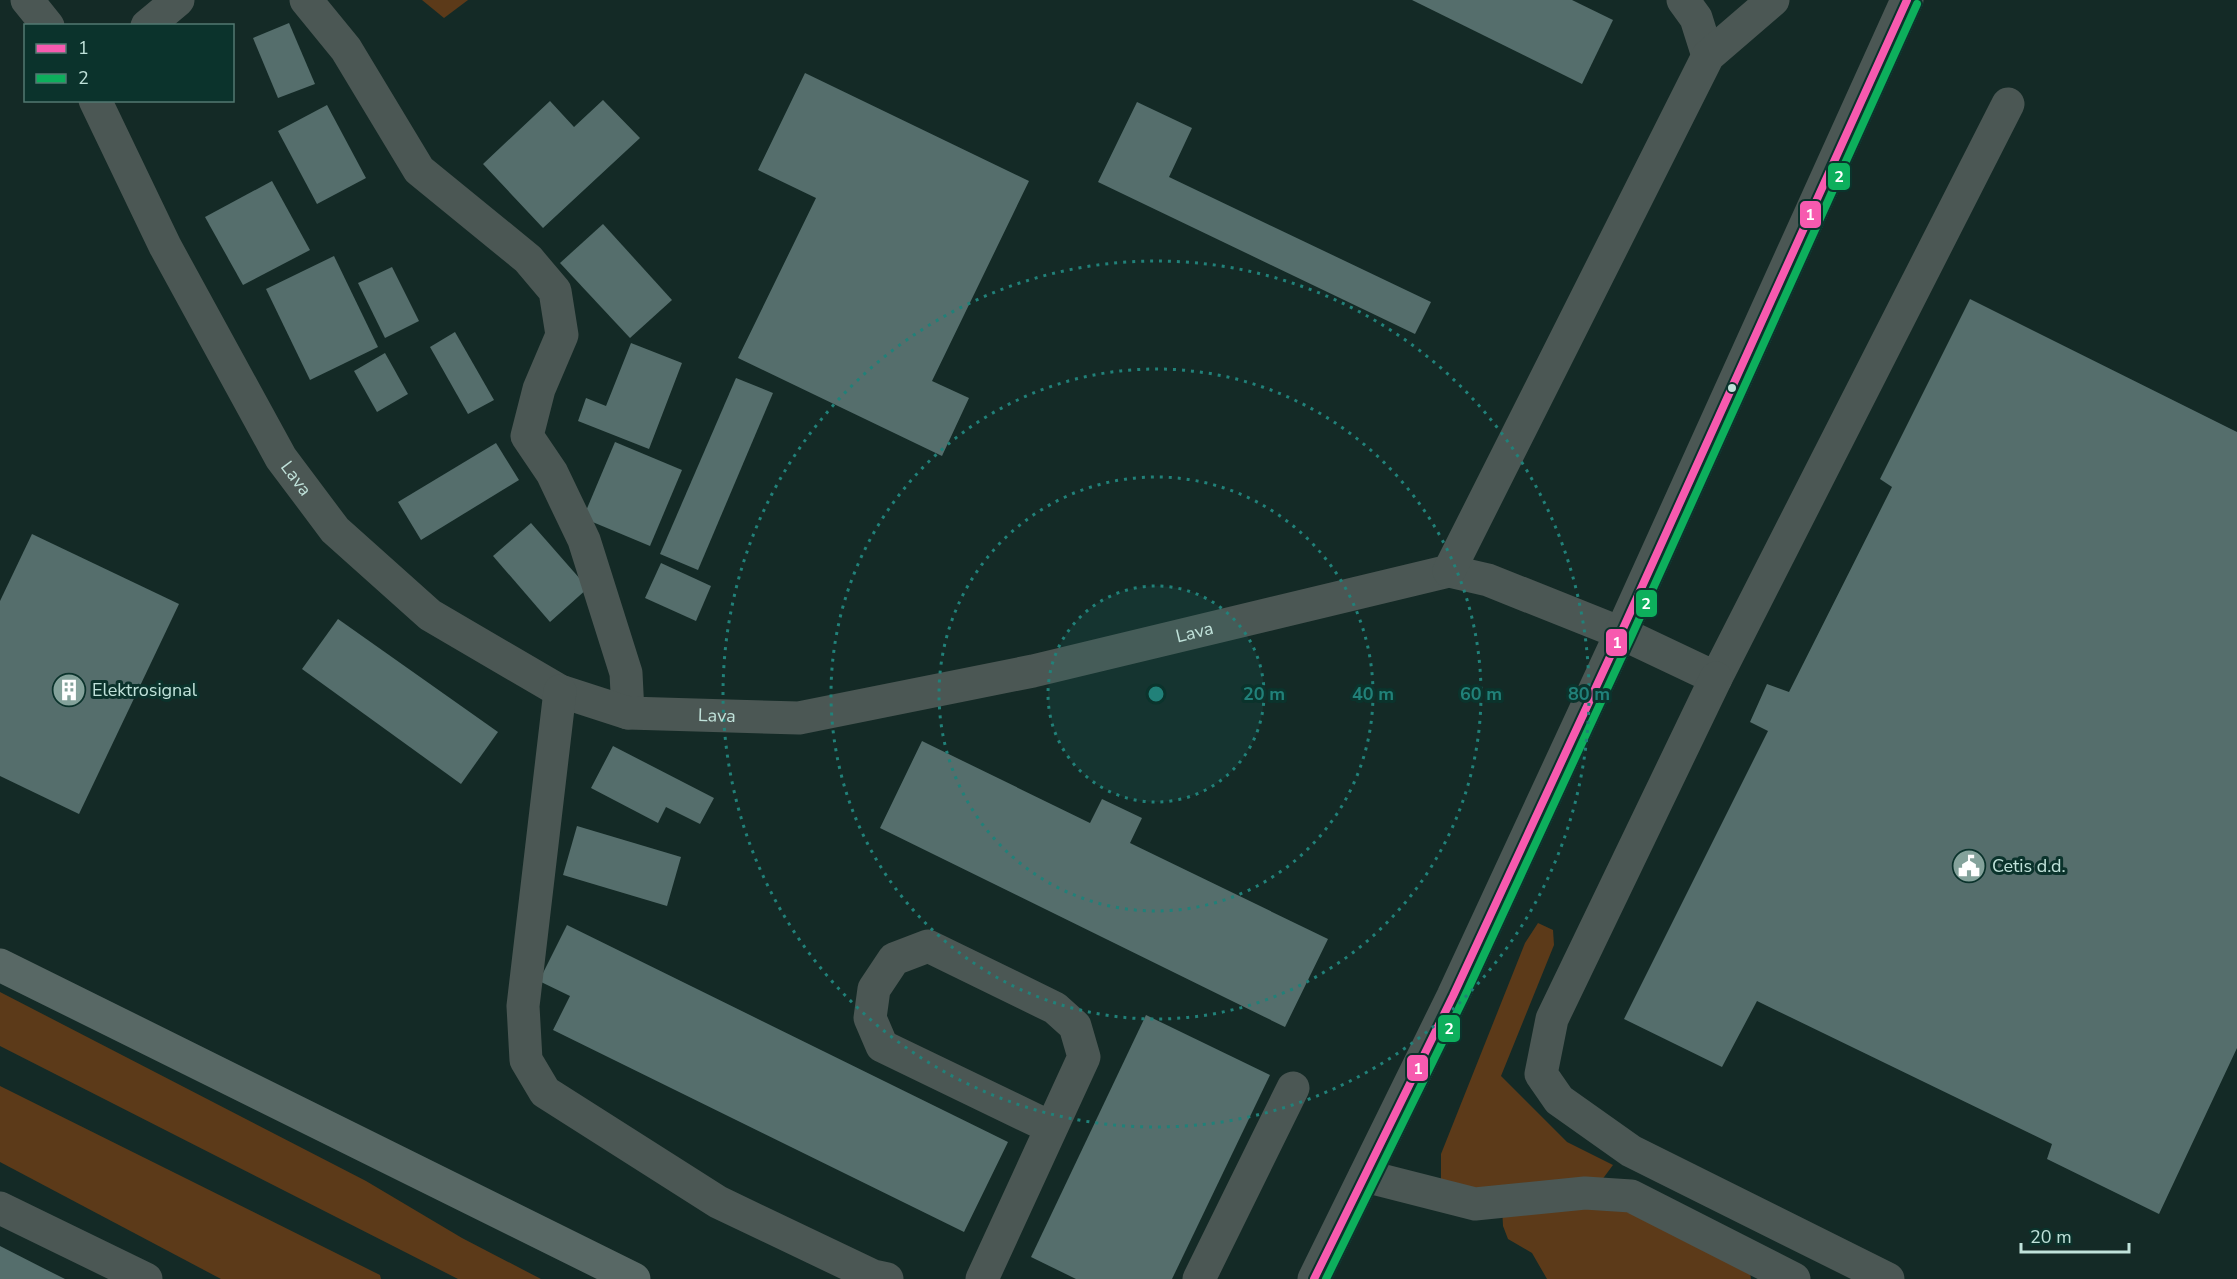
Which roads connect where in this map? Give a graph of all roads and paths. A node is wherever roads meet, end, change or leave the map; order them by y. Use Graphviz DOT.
graph roads {
  1 [pos="27,0"];
  2 [pos="178,0"];
  3 [pos="306,0"];
  4 [pos="1683,0"];
  5 [pos="1773,0"];
  6 [pos="1907,0"];
  7 [pos="46,24"];
  8 [pos="149,24"];
  9 [pos="1708,56"];
  10 [pos="96,102"];
  11 [pos="2008,104"];
  12 [pos="1449,571"];
  13 [pos="1621,633"];
  14 [pos="1716,678"];
  15 [pos="560,691"];
  16 [pos="628,713"];
  17 [pos="0,965"];
  18 [pos="1293,1088"];
  19 [pos="1050,1127"];
  20 [pos="1365,1176"];
  21 [pos="0,1208"];
  22 [pos="146,1279"];
  23 [pos="634,1279"];
  24 [pos="887,1279"];
  25 [pos="982,1279"];
  26 [pos="1199,1279"];
  27 [pos="1314,1279"];
  28 [pos="1794,1279"];
  29 [pos="1888,1279"];
  1 -- 7 [label="street"];
  2 -- 8 [label="street"];
  3 -- 16 [label="street"];
  4 -- 9 [label="street"];
  5 -- 9 [label="street"];
  6 -- 13 [label="street"];
  9 -- 12 [label="street"];
  10 -- 15 [label="street, Lava"];
  11 -- 14 [label="street"];
  12 -- 13 [label="street, Lava"];
  12 -- 16 [label="street, Lava"];
  13 -- 14 [label="street, Lava"];
  13 -- 20 [label="street"];
  14 -- 29 [label="street"];
  15 -- 16 [label="street, Lava"];
  15 -- 24 [label="street"];
  17 -- 23 [label="main road"];
  18 -- 26 [label="street"];
  19 -- 19 [label="street"];
  19 -- 25 [label="street"];
  20 -- 27 [label="street"];
  20 -- 28 [label="street"];
  21 -- 22 [label="street"];
}
